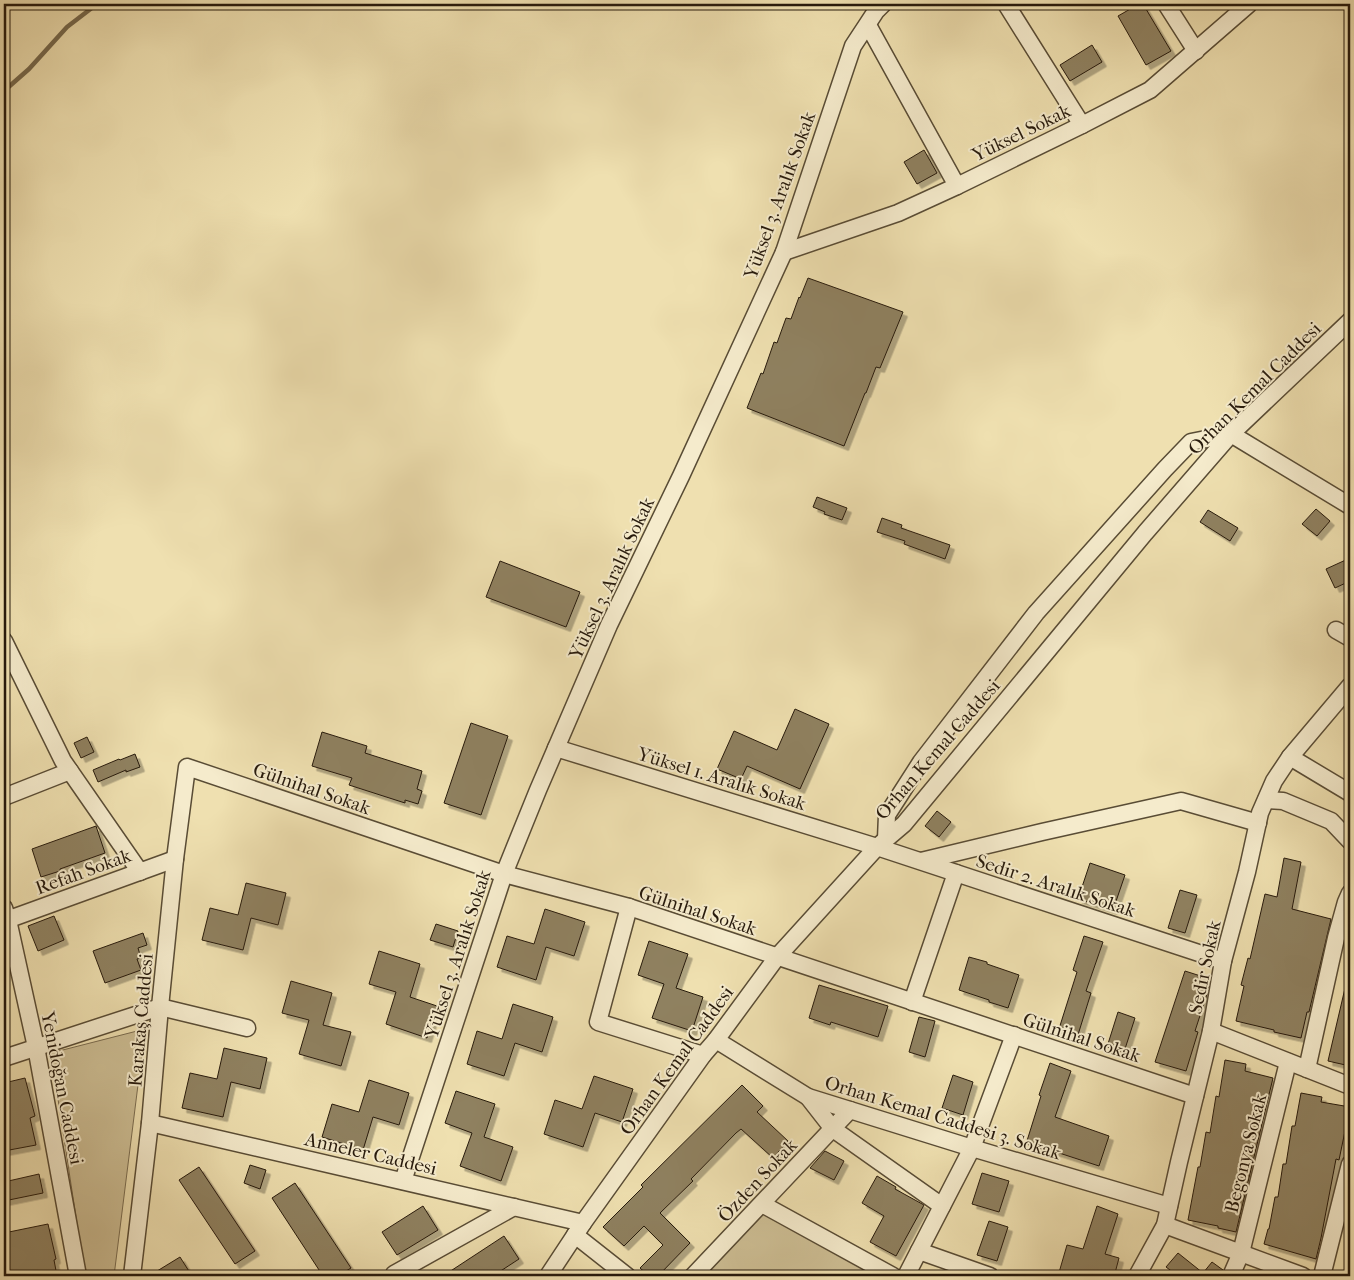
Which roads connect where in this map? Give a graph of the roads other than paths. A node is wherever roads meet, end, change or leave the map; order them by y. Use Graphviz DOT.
graph roads {
  1 [pos="1166,4"];
  2 [pos="1250,4"];
  3 [pos="1012,6"];
  4 [pos="876,11"];
  5 [pos="1196,51"];
  6 [pos="1082,125"];
  7 [pos="957,186"];
  8 [pos="784,252"];
  9 [pos="1350,321"];
  10 [pos="1231,434"];
  11 [pos="1350,506"];
  12 [pos="4,640"];
  13 [pos="1350,686"];
  14 [pos="556,748"];
  15 [pos="1290,758"];
  16 [pos="187,767"];
  17 [pos="70,771"];
  18 [pos="1350,793"];
  19 [pos="4,797"];
  20 [pos="1266,800"];
  21 [pos="1258,824"];
  22 [pos="1350,841"];
  23 [pos="882,843"];
  24 [pos="175,859"];
  25 [pos="921,862"];
  26 [pos="140,872"];
  27 [pos="956,873"];
  28 [pos="504,874"];
  29 [pos="1350,893"];
  30 [pos="629,908"];
  31 [pos="5,916"];
  32 [pos="777,957"];
  33 [pos="1223,961"];
  34 [pos="912,1002"];
  35 [pos="160,1007"];
  36 [pos="247,1028"];
  37 [pos="1211,1031"];
  38 [pos="1014,1035"];
  39 [pos="716,1040"];
  40 [pos="36,1047"];
  41 [pos="703,1055"];
  42 [pos="4,1058"];
  43 [pos="1288,1062"];
  44 [pos="1307,1069"];
  45 [pos="1350,1086"];
  46 [pos="1195,1096"];
  47 [pos="808,1097"];
  48 [pos="850,1110"];
  49 [pos="150,1123"];
  50 [pos="833,1129"];
  51 [pos="972,1148"];
  52 [pos="1350,1164"];
  53 [pos="403,1181"];
  54 [pos="762,1204"];
  55 [pos="942,1206"];
  56 [pos="1170,1206"];
  57 [pos="514,1207"];
  58 [pos="1166,1225"];
  59 [pos="579,1229"];
  60 [pos="919,1251"];
  61 [pos="1242,1253"];
  62 [pos="1281,1273"];
  63 [pos="394,1274"];
  64 [pos="78,1276"];
  65 [pos="132,1276"];
  66 [pos="548,1276"];
  67 [pos="626,1276"];
  68 [pos="693,1276"];
  69 [pos="893,1276"];
  70 [pos="906,1276"];
  71 [pos="990,1276"];
  72 [pos="1137,1276"];
  73 [pos="1231,1276"];
  74 [pos="1303,1276"];
  75 [pos="1322,1276"];
  1 -- 5 [label="street"];
  2 -- 5 [label="street, Yüksel Sokak"];
  3 -- 6 [label="street"];
  4 -- 7 [label="street"];
  4 -- 8 [label="street, Yüksel 3. Aralık Sokak"];
  5 -- 6 [label="street, Yüksel Sokak"];
  6 -- 7 [label="street, Yüksel Sokak"];
  7 -- 8 [label="street, Yüksel Sokak"];
  8 -- 14 [label="street, Yüksel 3. Aralık Sokak"];
  9 -- 10 [label="street, Orhan Kemal Caddesi"];
  10 -- 11 [label="street"];
  10 -- 23 [label="street, Orhan Kemal Caddesi"];
  10 -- 23 [label="street"];
  12 -- 17 [label="street"];
  13 -- 15 [label="street, Sedir Sokak"];
  14 -- 23 [label="street, Yüksel 1. Aralık Sokak"];
  14 -- 28 [label="street, Yüksel 3. Aralık Sokak"];
  15 -- 18 [label="street"];
  15 -- 20 [label="street, Sedir Sokak"];
  16 -- 24 [label="street, Karakaş Caddesi"];
  16 -- 28 [label="street, Gülnihal Sokak"];
  17 -- 19 [label="street"];
  17 -- 26 [label="street"];
  20 -- 21 [label="street, Sedir Sokak"];
  20 -- 22 [label="street"];
  21 -- 25 [label="street"];
  21 -- 33 [label="street, Sedir Sokak"];
  23 -- 25 [label="street, Sedir 2. Aralık Sokak"];
  23 -- 32 [label="street, Orhan Kemal Caddesi"];
  24 -- 26 [label="street, Refah Sokak"];
  24 -- 35 [label="street, Karakaş Caddesi"];
  25 -- 27 [label="street, Sedir 2. Aralık Sokak"];
  26 -- 31 [label="street, Refah Sokak"];
  27 -- 33 [label="street, Sedir 2. Aralık Sokak"];
  27 -- 34 [label="street"];
  28 -- 30 [label="street, Gülnihal Sokak"];
  28 -- 53 [label="street, Yüksel 3. Aralık Sokak"];
  29 -- 44 [label="street"];
  30 -- 32 [label="street, Gülnihal Sokak"];
  30 -- 41 [label="street"];
  31 -- 40 [label="street, Yenidoğan Caddesi"];
  32 -- 34 [label="street, Gülnihal Sokak"];
  32 -- 39 [label="street, Orhan Kemal Caddesi"];
  33 -- 37 [label="street, Sedir Sokak"];
  34 -- 38 [label="street, Gülnihal Sokak"];
  35 -- 36 [label="street"];
  35 -- 40 [label="street"];
  35 -- 49 [label="street, Karakaş Caddesi"];
  37 -- 43 [label="street"];
  37 -- 46 [label="street, Sedir Sokak"];
  38 -- 46 [label="street, Gülnihal Sokak"];
  38 -- 51 [label="street"];
  39 -- 41 [label="street, Orhan Kemal Caddesi"];
  39 -- 47 [label="street, Orhan Kemal Caddesi 3. Sokak"];
  40 -- 42 [label="street"];
  40 -- 64 [label="street, Yenidoğan Caddesi"];
  41 -- 59 [label="street, Orhan Kemal Caddesi"];
  43 -- 44 [label="street"];
  43 -- 61 [label="street, Begonya Sokak"];
  44 -- 45 [label="street"];
  46 -- 56 [label="street, Sedir Sokak"];
  47 -- 48 [label="street, Orhan Kemal Caddesi 3. Sokak"];
  47 -- 50 [label="street"];
  48 -- 50 [label="street, Özden Sokak"];
  48 -- 51 [label="street, Orhan Kemal Caddesi 3. Sokak"];
  49 -- 53 [label="street, Anneler Caddesi"];
  49 -- 65 [label="street, Karakaş Caddesi"];
  50 -- 54 [label="street, Özden Sokak"];
  50 -- 55 [label="street"];
  51 -- 55 [label="street"];
  51 -- 56 [label="street, Orhan Kemal Caddesi 3. Sokak"];
  52 -- 75 [label="street"];
  53 -- 57 [label="street, Anneler Caddesi"];
  54 -- 68 [label="street, Özden Sokak"];
  54 -- 69 [label="street"];
  55 -- 60 [label="street"];
  56 -- 58 [label="street, Sedir Sokak"];
  57 -- 59 [label="street, Anneler Caddesi"];
  57 -- 63 [label="street"];
  58 -- 61 [label="street"];
  58 -- 72 [label="street, Sedir Sokak"];
  59 -- 66 [label="street, Orhan Kemal Caddesi"];
  59 -- 67 [label="street"];
  60 -- 70 [label="street"];
  60 -- 71 [label="street"];
  61 -- 62 [label="street"];
  61 -- 73 [label="street, Begonya Sokak"];
  62 -- 74 [label="street"];
}
